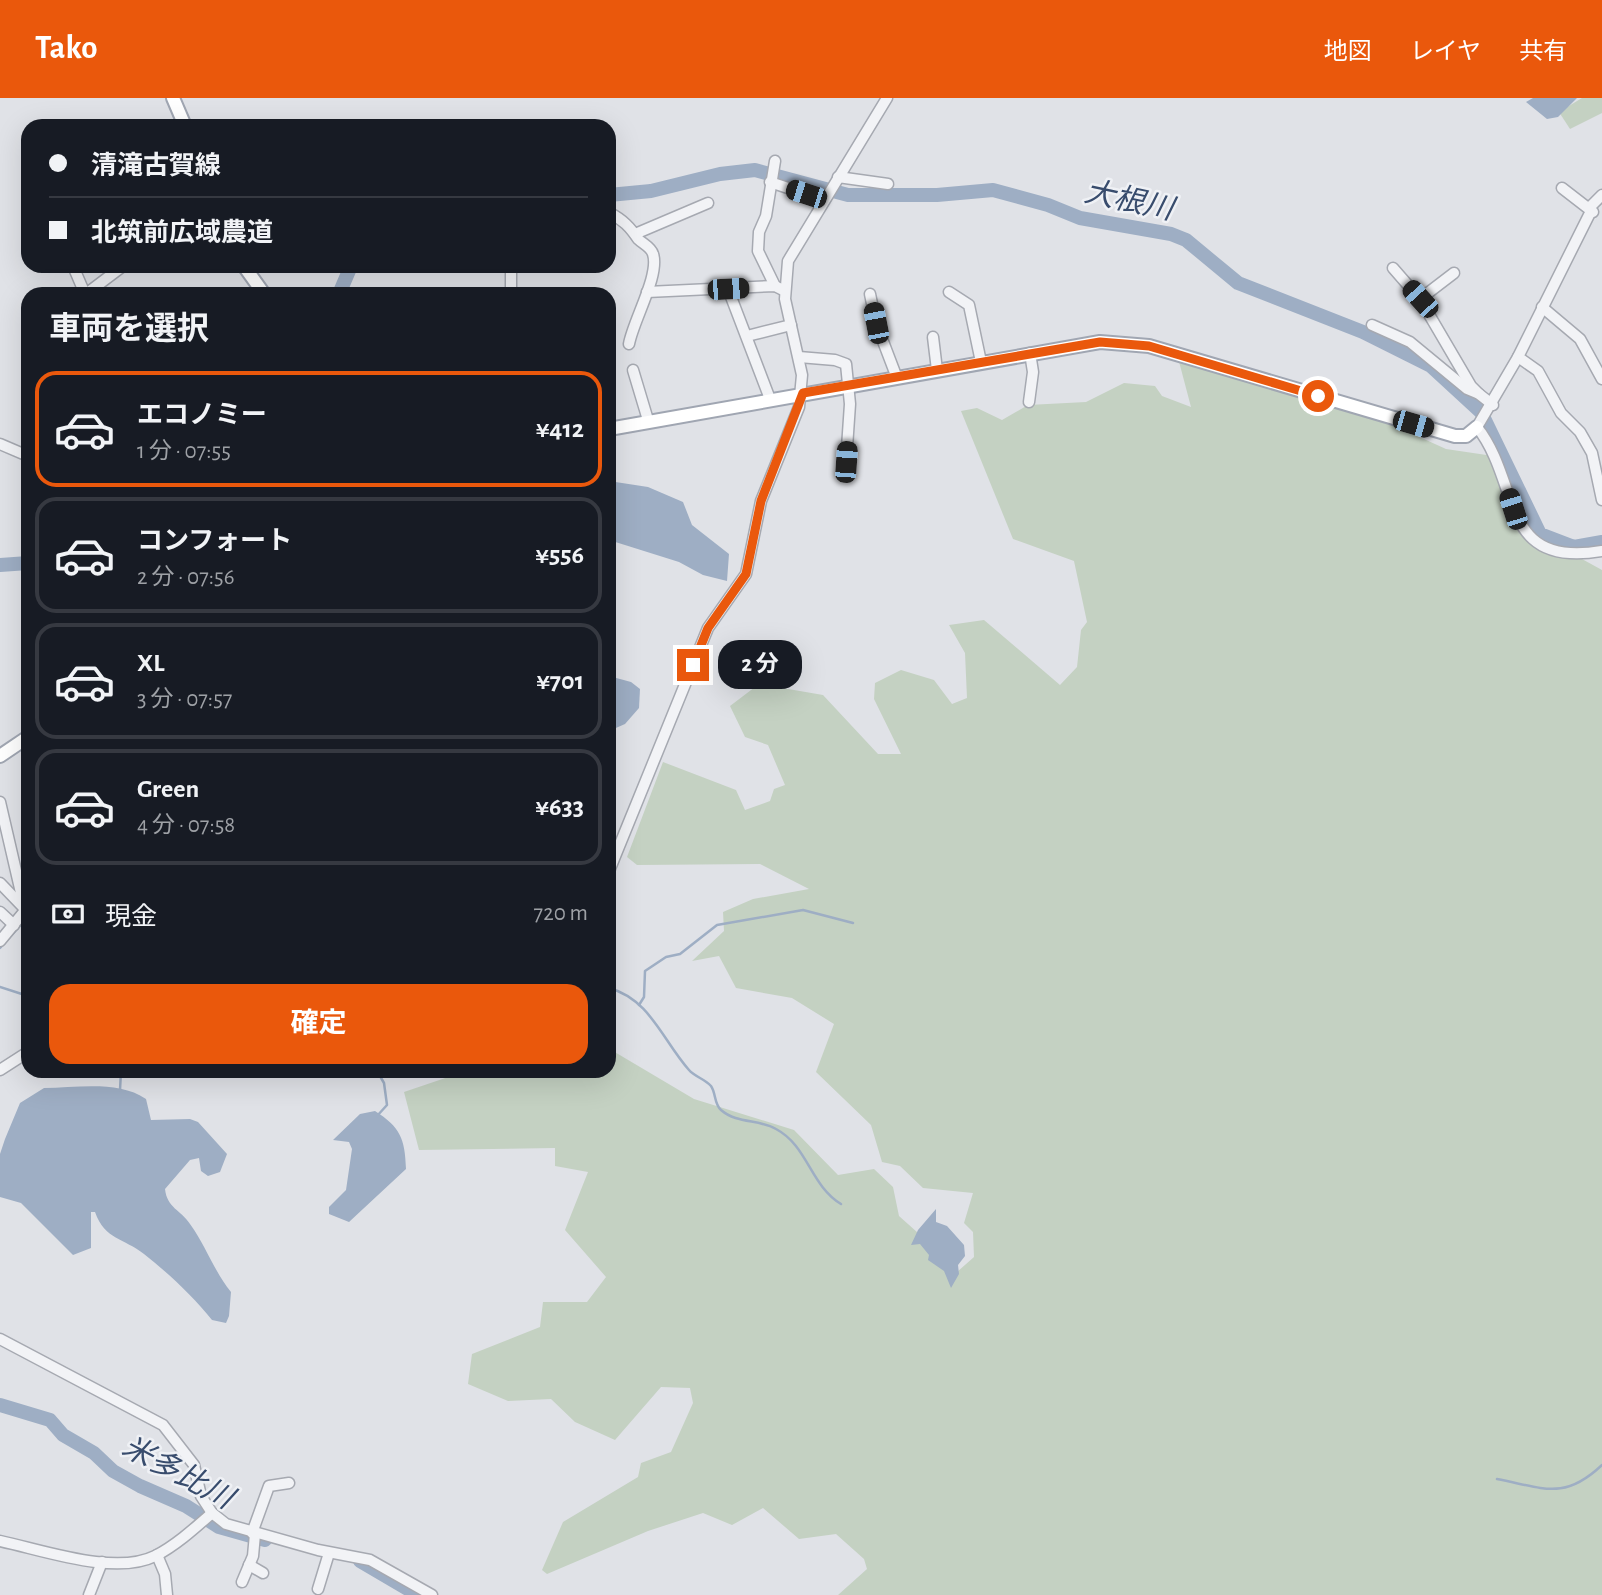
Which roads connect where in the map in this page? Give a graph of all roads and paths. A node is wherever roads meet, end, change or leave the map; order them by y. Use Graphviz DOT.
graph roads {
  1 [pos="173,98"];
  2 [pos="887,98"];
  3 [pos="182,119"];
  4 [pos="775,161"];
  5 [pos="838,177"];
  6 [pos="770,182"];
  7 [pos="888,184"];
  8 [pos="1562,188"];
  9 [pos="1602,195"];
  10 [pos="826,197"];
  11 [pos="708,203"];
  12 [pos="1590,212"];
  13 [pos="616,217"];
  14 [pos="635,234"];
  15 [pos="1393,268"];
  16 [pos="114,273"];
  17 [pos="1454,273"];
  18 [pos="95,287"];
  19 [pos="728,289"];
  20 [pos="780,289"];
  21 [pos="648,292"];
  22 [pos="949,292"];
  23 [pos="870,294"];
  24 [pos="1420,299"];
  25 [pos="1542,307"];
  26 [pos="791,325"];
  27 [pos="1372,325"];
  28 [pos="747,336"];
  29 [pos="933,337"];
  30 [pos="629,344"];
  31 [pos="1030,353"];
  32 [pos="799,357"];
  33 [pos="1518,357"];
  34 [pos="981,362"];
  35 [pos="633,370"];
  36 [pos="937,370"];
  37 [pos="897,378"];
  38 [pos="1602,379"];
  39 [pos="849,386"];
  40 [pos="803,393"];
  41 [pos="1479,394"];
  42 [pos="770,399"];
  43 [pos="1029,402"];
  44 [pos="1493,405"];
  45 [pos="648,420"];
  46 [pos="616,427"];
  47 [pos="1478,427"];
  48 [pos="0,444"];
  49 [pos="21,453"];
  50 [pos="846,462"];
  51 [pos="1602,500"];
  52 [pos="1602,551"];
  53 [pos="21,742"];
  54 [pos="0,756"];
  55 [pos="0,802"];
  56 [pos="616,853"];
  57 [pos="0,883"];
  58 [pos="21,884"];
  59 [pos="21,902"];
  60 [pos="0,912"];
  61 [pos="21,916"];
  62 [pos="14,925"];
  63 [pos="0,941"];
  64 [pos="21,1056"];
  65 [pos="0,1070"];
  66 [pos="0,1339"];
  67 [pos="289,1483"];
  68 [pos="212,1513"];
  69 [pos="253,1534"];
  70 [pos="0,1541"];
  71 [pos="329,1553"];
  72 [pos="157,1556"];
  73 [pos="102,1562"];
  74 [pos="249,1565"];
  75 [pos="263,1573"];
  76 [pos="242,1582"];
  77 [pos="318,1589"];
  78 [pos="89,1595"];
  79 [pos="167,1595"];
  80 [pos="432,1595"];
  1 -- 3 [label="main road"];
  2 -- 5 [label="street"];
  4 -- 6 [label="street"];
  5 -- 7 [label="street"];
  5 -- 10 [label="street"];
  6 -- 10 [label="street"];
  6 -- 20 [label="street"];
  8 -- 12 [label="street"];
  9 -- 12 [label="street"];
  10 -- 20 [label="street"];
  11 -- 14 [label="street"];
  12 -- 25 [label="street"];
  13 -- 14 [label="street"];
  14 -- 21 [label="street"];
  15 -- 24 [label="street"];
  16 -- 18 [label="street"];
  17 -- 24 [label="street"];
  19 -- 20 [label="street"];
  19 -- 21 [label="street"];
  19 -- 28 [label="street"];
  20 -- 26 [label="street"];
  21 -- 30 [label="street"];
  22 -- 34 [label="street"];
  23 -- 37 [label="street"];
  24 -- 41 [label="street"];
  25 -- 33 [label="street"];
  25 -- 38 [label="street"];
  26 -- 28 [label="street"];
  26 -- 32 [label="street"];
  27 -- 41 [label="street"];
  28 -- 42 [label="street"];
  29 -- 36 [label="street"];
  31 -- 34 [label="main road"];
  31 -- 43 [label="street"];
  31 -- 47 [label="main road"];
  32 -- 39 [label="street"];
  32 -- 40 [label="street"];
  33 -- 44 [label="street"];
  33 -- 51 [label="street"];
  34 -- 36 [label="main road"];
  35 -- 45 [label="street"];
  36 -- 37 [label="main road"];
  37 -- 39 [label="main road"];
  39 -- 40 [label="main road"];
  39 -- 50 [label="street"];
  40 -- 42 [label="main road"];
  40 -- 56 [label="street"];
  41 -- 44 [label="street"];
  42 -- 45 [label="main road"];
  44 -- 47 [label="street"];
  45 -- 46 [label="main road"];
  47 -- 52 [label="street"];
  48 -- 49 [label="street"];
  53 -- 54 [label="main road"];
  55 -- 58 [label="street"];
  57 -- 59 [label="street"];
  60 -- 62 [label="street"];
  61 -- 62 [label="street"];
  62 -- 63 [label="street"];
  64 -- 65 [label="street"];
  66 -- 68 [label="street"];
  67 -- 69 [label="street"];
  68 -- 69 [label="street"];
  68 -- 72 [label="street"];
  69 -- 71 [label="street"];
  69 -- 74 [label="street"];
  70 -- 73 [label="street"];
  71 -- 77 [label="street"];
  71 -- 80 [label="street"];
  72 -- 73 [label="street"];
  72 -- 79 [label="street"];
  73 -- 78 [label="street"];
  74 -- 75 [label="street"];
  74 -- 76 [label="street"];
}
